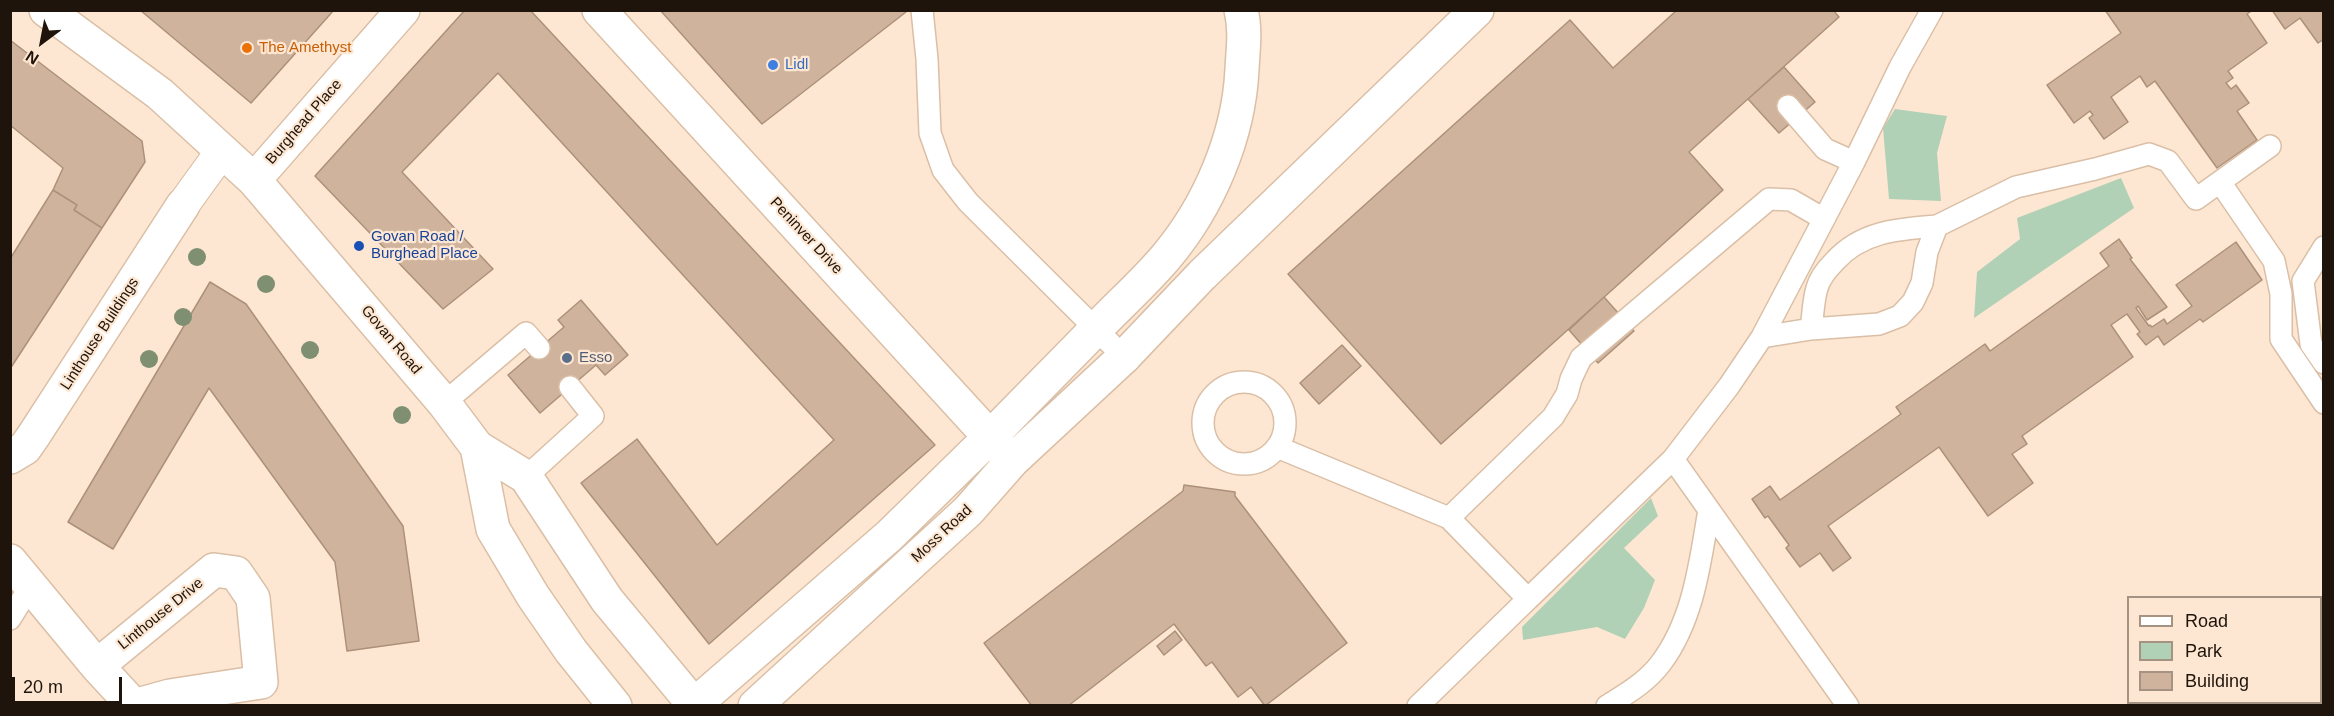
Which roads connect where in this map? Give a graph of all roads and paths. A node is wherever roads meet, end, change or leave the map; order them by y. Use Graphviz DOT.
graph roads {
  1 [pos="46,10"];
  2 [pos="403,10"];
  3 [pos="599,10"];
  4 [pos="921,10"];
  5 [pos="1241,10"];
  6 [pos="1477,10"];
  7 [pos="1932,10"];
  8 [pos="1788,106"];
  9 [pos="2270,146"];
  10 [pos="222,151"];
  11 [pos="1854,162"];
  12 [pos="254,180"];
  13 [pos="2220,182"];
  14 [pos="183,205"];
  15 [pos="1824,219"];
  16 [pos="1937,226"];
  17 [pos="2324,247"];
  18 [pos="1096,329"];
  19 [pos="1811,329"];
  20 [pos="1762,337"];
  21 [pos="539,348"];
  22 [pos="1124,357"];
  23 [pos="2324,363"];
  24 [pos="570,387"];
  25 [pos="444,403"];
  26 [pos="2324,403"];
  27 [pos="990,437"];
  28 [pos="477,447"];
  29 [pos="1277,447"];
  30 [pos="10,457"];
  31 [pos="1673,459"];
  32 [pos="1012,461"];
  33 [pos="525,477"];
  34 [pos="1709,510"];
  35 [pos="1449,518"];
  36 [pos="21,573"];
  37 [pos="1528,599"];
  38 [pos="10,619"];
  39 [pos="98,666"];
  40 [pos="134,705"];
  41 [pos="615,705"];
  42 [pos="694,705"];
  43 [pos="755,705"];
  44 [pos="1418,705"];
  45 [pos="1607,705"];
  46 [pos="1848,705"];
  1 -- 10 [label="street, Govan Road"];
  2 -- 12 [label="street, Burghead Place"];
  3 -- 27 [label="street, Peninver Drive"];
  4 -- 18 [label="lane"];
  5 -- 18 [label="street"];
  6 -- 22 [label="street, Moss Road"];
  7 -- 11 [label="lane"];
  8 -- 11 [label="lane"];
  9 -- 13 [label="lane"];
  10 -- 12 [label="street, Govan Road"];
  10 -- 14 [label="street"];
  11 -- 15 [label="lane"];
  12 -- 25 [label="street, Govan Road"];
  13 -- 16 [label="lane"];
  13 -- 26 [label="lane"];
  14 -- 30 [label="street, Linthouse Buildings"];
  15 -- 20 [label="lane"];
  15 -- 35 [label="lane"];
  16 -- 19 [label="lane"];
  16 -- 19 [label="lane"];
  17 -- 23 [label="lane"];
  18 -- 22 [label="lane"];
  18 -- 27 [label="street"];
  19 -- 20 [label="lane"];
  20 -- 31 [label="lane"];
  21 -- 25 [label="lane"];
  22 -- 32 [label="street, Moss Road"];
  24 -- 33 [label="lane"];
  25 -- 28 [label="street, Govan Road"];
  27 -- 32 [label="street, Peninver Drive"];
  27 -- 42 [label="street"];
  28 -- 33 [label="street, Govan Road"];
  28 -- 41 [label="street"];
  29 -- 35 [label="lane"];
  31 -- 34 [label="lane"];
  31 -- 37 [label="lane"];
  32 -- 43 [label="street, Moss Road"];
  33 -- 42 [label="street, Govan Road"];
  34 -- 45 [label="lane"];
  34 -- 46 [label="lane"];
  35 -- 37 [label="lane"];
  36 -- 38 [label="lane"];
  36 -- 39 [label="street, Linthouse Drive"];
  37 -- 44 [label="lane"];
  39 -- 40 [label="street, Linthouse Drive"];
  39 -- 40 [label="street, Linthouse Drive"];
}
